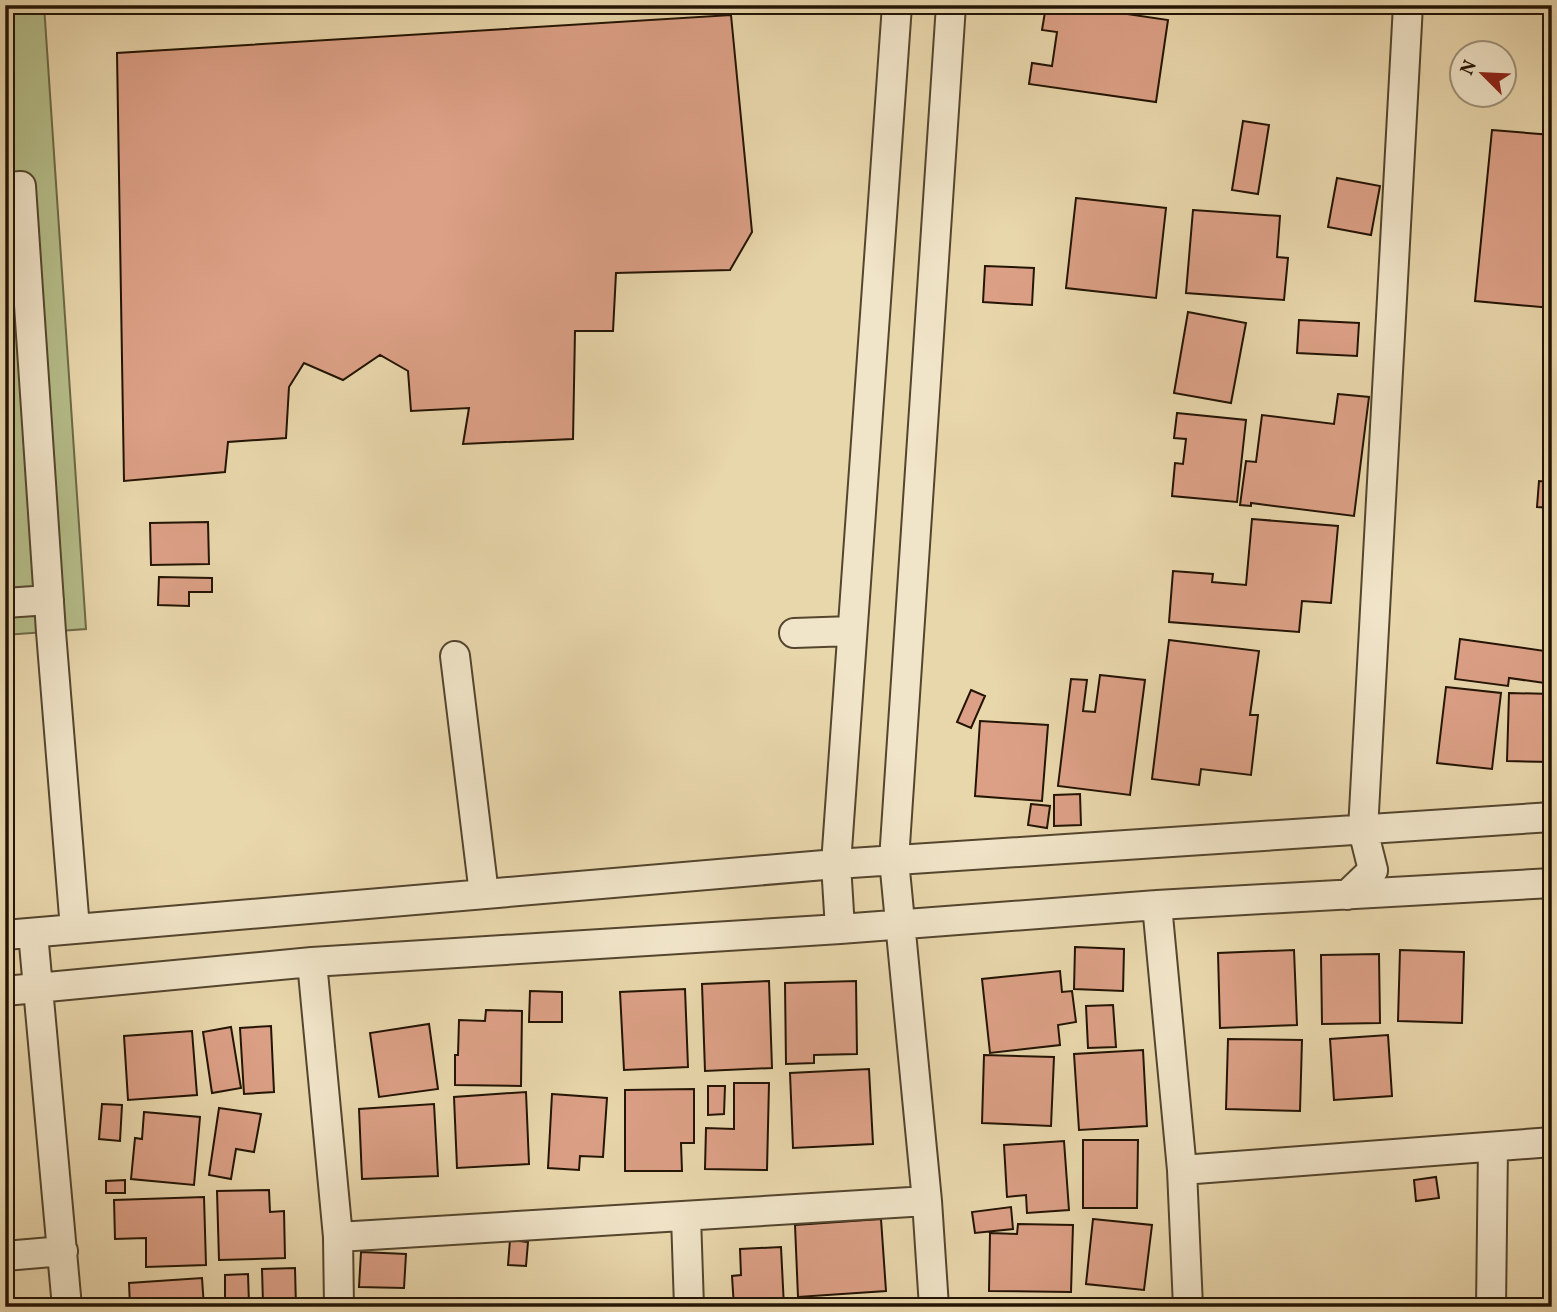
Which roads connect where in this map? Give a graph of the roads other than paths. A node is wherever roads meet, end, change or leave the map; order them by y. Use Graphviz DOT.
graph roads {
  1 [pos="897,5"];
  2 [pos="951,5"];
  3 [pos="1408,5"];
  4 [pos="5,187"];
  5 [pos="49,600"];
  6 [pos="5,603"];
  7 [pos="852,631"];
  8 [pos="794,633"];
  9 [pos="455,656"];
  10 [pos="1552,817"];
  11 [pos="1363,830"];
  12 [pos="894,860"];
  13 [pos="836,864"];
  14 [pos="1552,883"];
  15 [pos="484,894"];
  16 [pos="1347,895"];
  17 [pos="1157,905"];
  18 [pos="901,925"];
  19 [pos="75,929"];
  20 [pos="840,929"];
  21 [pos="33,933"];
  22 [pos="5,935"];
  23 [pos="312,962"];
  24 [pos="38,989"];
  25 [pos="5,991"];
  26 [pos="1552,1142"];
  27 [pos="1493,1147"];
  28 [pos="1182,1170"];
  29 [pos="927,1201"];
  30 [pos="686,1216"];
  31 [pos="338,1237"];
  32 [pos="63,1251"];
  33 [pos="5,1256"];
  34 [pos="67,1307"];
  35 [pos="339,1307"];
  36 [pos="689,1307"];
  37 [pos="934,1307"];
  38 [pos="1188,1307"];
  39 [pos="1491,1307"];
  1 -- 7 [label="street"];
  2 -- 12 [label="street"];
  3 -- 11 [label="street"];
  4 -- 5 [label="street"];
  5 -- 6 [label="street"];
  5 -- 19 [label="street"];
  7 -- 8 [label="street"];
  7 -- 13 [label="street"];
  9 -- 15 [label="street"];
  10 -- 11 [label="street"];
  11 -- 12 [label="street"];
  11 -- 16 [label="street"];
  12 -- 13 [label="street"];
  12 -- 18 [label="street"];
  13 -- 15 [label="street"];
  13 -- 20 [label="street"];
  14 -- 16 [label="street"];
  15 -- 19 [label="street"];
  16 -- 17 [label="street"];
  17 -- 18 [label="street"];
  17 -- 28 [label="street"];
  18 -- 20 [label="street"];
  18 -- 29 [label="street"];
  19 -- 21 [label="street"];
  20 -- 23 [label="street"];
  21 -- 22 [label="street"];
  21 -- 24 [label="street"];
  23 -- 24 [label="street"];
  23 -- 31 [label="street"];
  24 -- 25 [label="street"];
  24 -- 32 [label="street"];
  26 -- 27 [label="street"];
  27 -- 28 [label="street"];
  27 -- 39 [label="street"];
  28 -- 38 [label="street"];
  29 -- 30 [label="street"];
  29 -- 37 [label="street"];
  30 -- 31 [label="street"];
  30 -- 36 [label="street"];
  31 -- 35 [label="street"];
  32 -- 33 [label="street"];
  32 -- 34 [label="street"];
}
